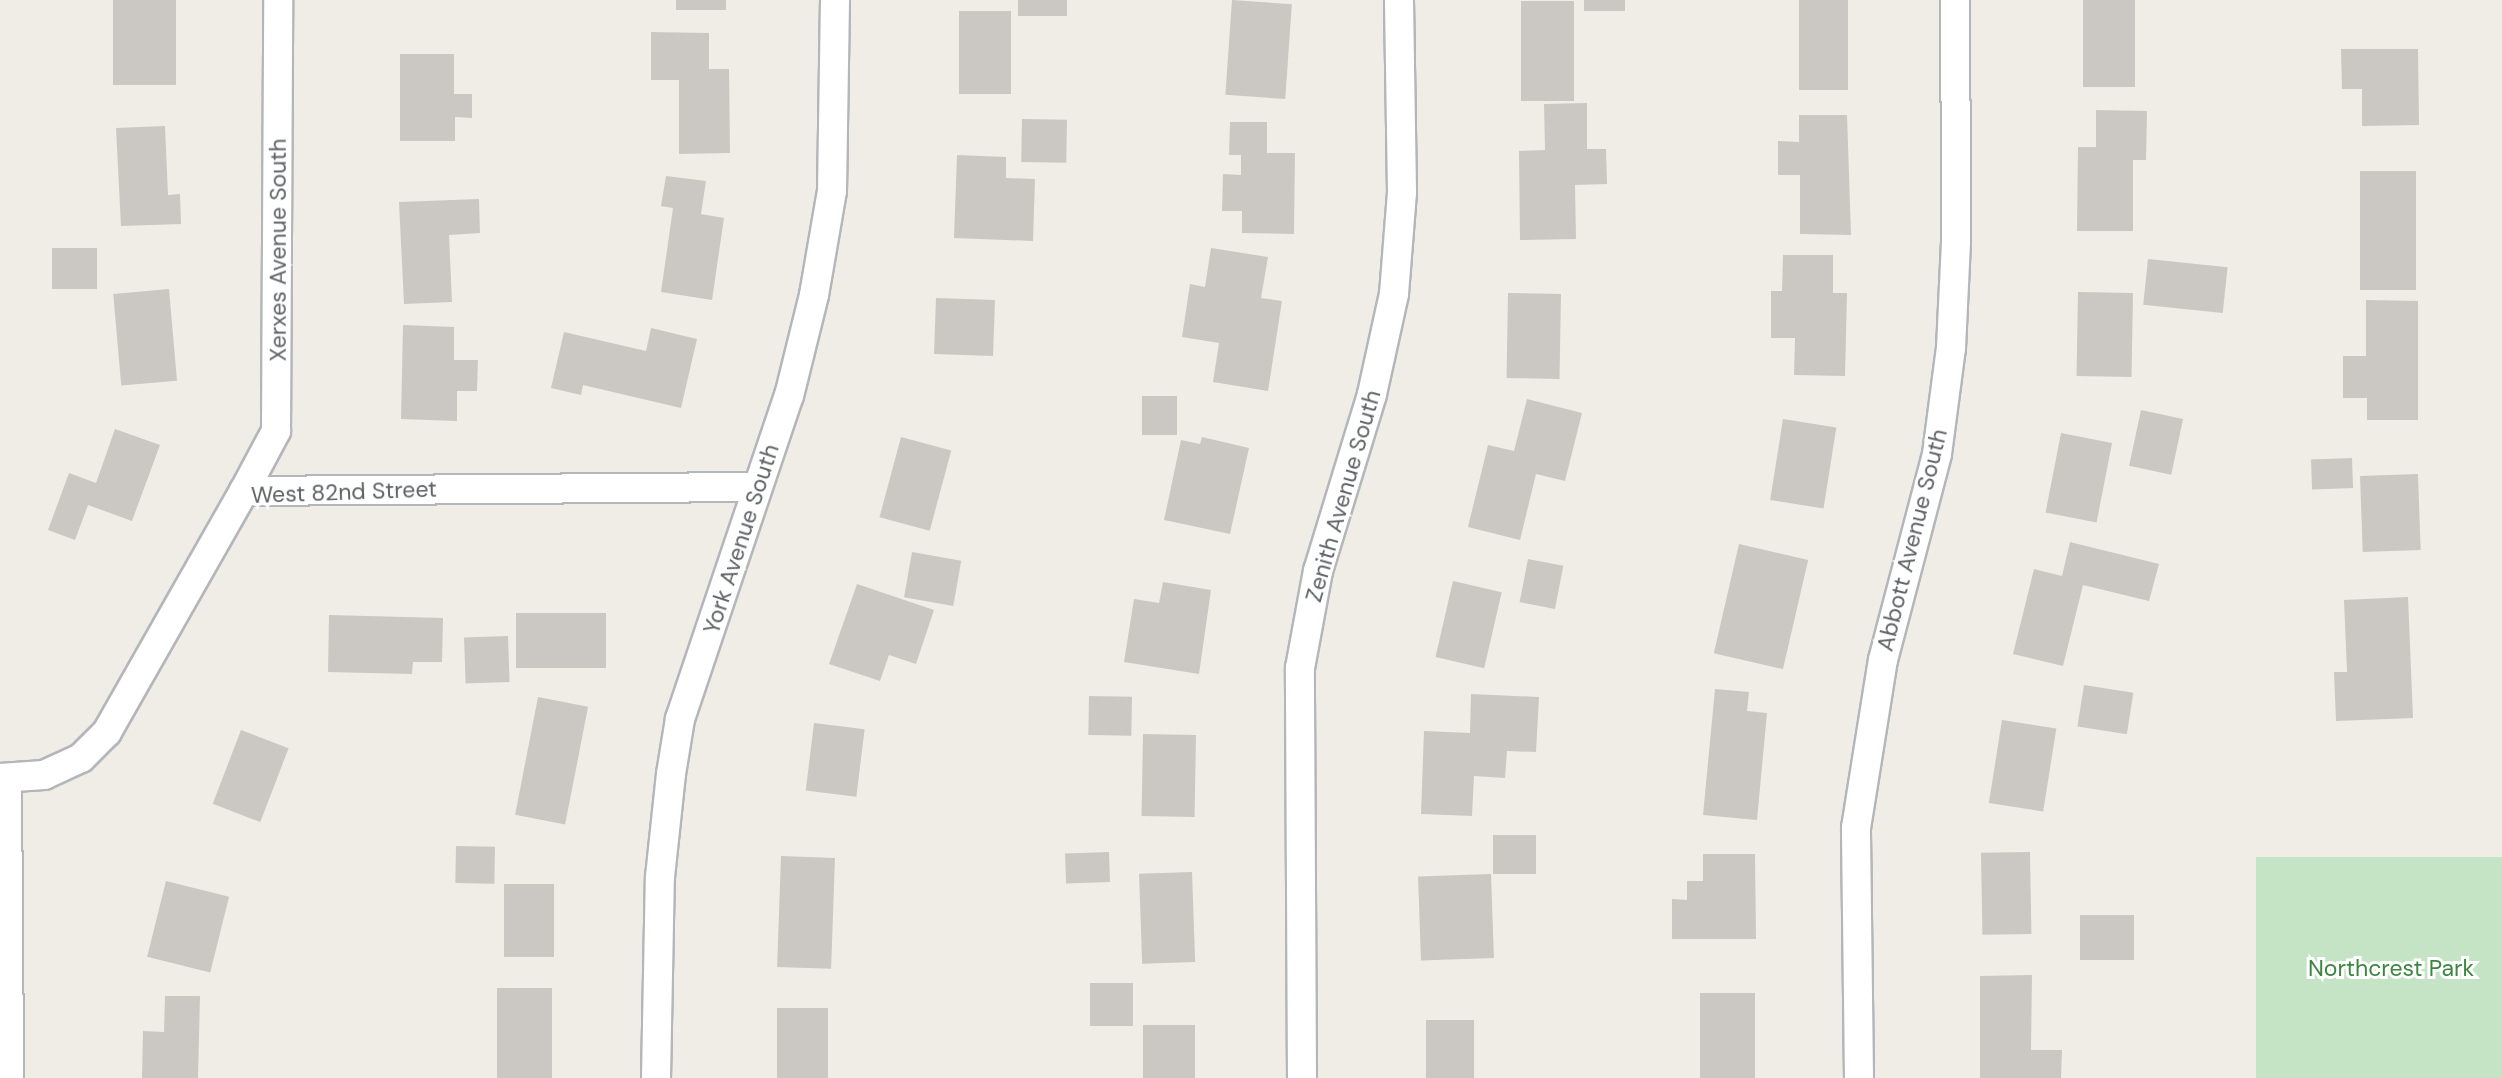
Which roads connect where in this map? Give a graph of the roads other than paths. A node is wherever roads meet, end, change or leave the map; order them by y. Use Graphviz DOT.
graph roads {
  1 [pos="278,0"];
  2 [pos="835,0"];
  3 [pos="1398,0"];
  4 [pos="1955,0"];
  5 [pos="757,487"];
  6 [pos="244,491"];
  7 [pos="4,778"];
  8 [pos="9,1078"];
  9 [pos="656,1078"];
  10 [pos="1302,1078"];
  11 [pos="1859,1078"];
  1 -- 6 [label="street, Xerxes Avenue South"];
  2 -- 5 [label="street, York Avenue South"];
  3 -- 10 [label="street, Zenith Avenue South"];
  4 -- 11 [label="street, Abbott Avenue South"];
  5 -- 6 [label="street, West 82nd Street"];
  5 -- 9 [label="street, York Avenue South"];
  6 -- 7 [label="street, West 82nd Street"];
  7 -- 8 [label="street"];
}
